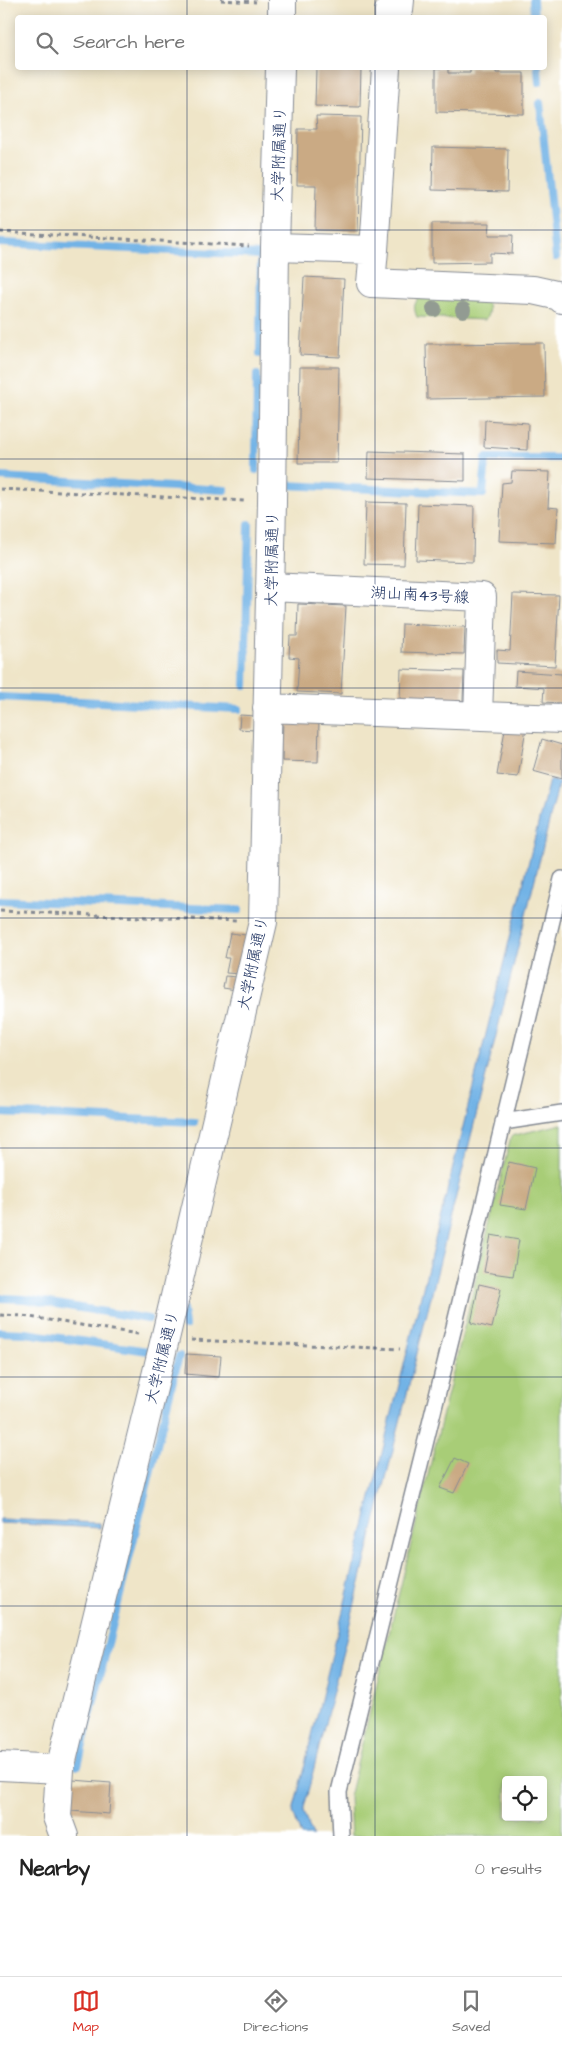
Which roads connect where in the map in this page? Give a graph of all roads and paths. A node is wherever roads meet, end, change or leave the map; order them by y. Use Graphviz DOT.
graph roads {
  1 [pos="221,0"];
  2 [pos="400,0"];
  3 [pos="282,7"];
  4 [pos="389,15"];
  5 [pos="280,70"];
  6 [pos="386,70"];
  7 [pos="0,232"];
  8 [pos="275,247"];
  9 [pos="374,250"];
  10 [pos="562,299"];
  11 [pos="0,489"];
  12 [pos="272,502"];
  13 [pos="270,587"];
  14 [pos="268,708"];
  15 [pos="478,716"];
  16 [pos="562,719"];
  17 [pos="562,879"];
  18 [pos="0,910"];
  19 [pos="263,922"];
  20 [pos="562,1113"];
  21 [pos="503,1122"];
  22 [pos="0,1315"];
  23 [pos="165,1339"];
  24 [pos="400,1349"];
  25 [pos="0,1766"];
  26 [pos="60,1769"];
  27 [pos="64,1836"];
  28 [pos="341,1836"];
  1 -- 3 [label="path"];
  2 -- 4 [label="street"];
  5 -- 8 [label="street, 大学附属通り"];
  6 -- 9 [label="street"];
  7 -- 8 [label="path"];
  8 -- 9 [label="street"];
  8 -- 12 [label="street, 大学附属通り"];
  9 -- 10 [label="street"];
  11 -- 12 [label="path"];
  12 -- 13 [label="street, 大学附属通り"];
  13 -- 14 [label="street, 大学附属通り"];
  13 -- 15 [label="street, 湖山南43号線"];
  14 -- 15 [label="street"];
  14 -- 19 [label="street, 大学附属通り"];
  15 -- 16 [label="street"];
  17 -- 21 [label="lane"];
  18 -- 19 [label="path"];
  19 -- 23 [label="street, 大学附属通り"];
  20 -- 21 [label="lane"];
  21 -- 28 [label="lane"];
  22 -- 23 [label="path"];
  23 -- 24 [label="path"];
  23 -- 26 [label="street, 大学附属通り"];
  25 -- 26 [label="street"];
  26 -- 27 [label="street, 大学附属通り"];
}
